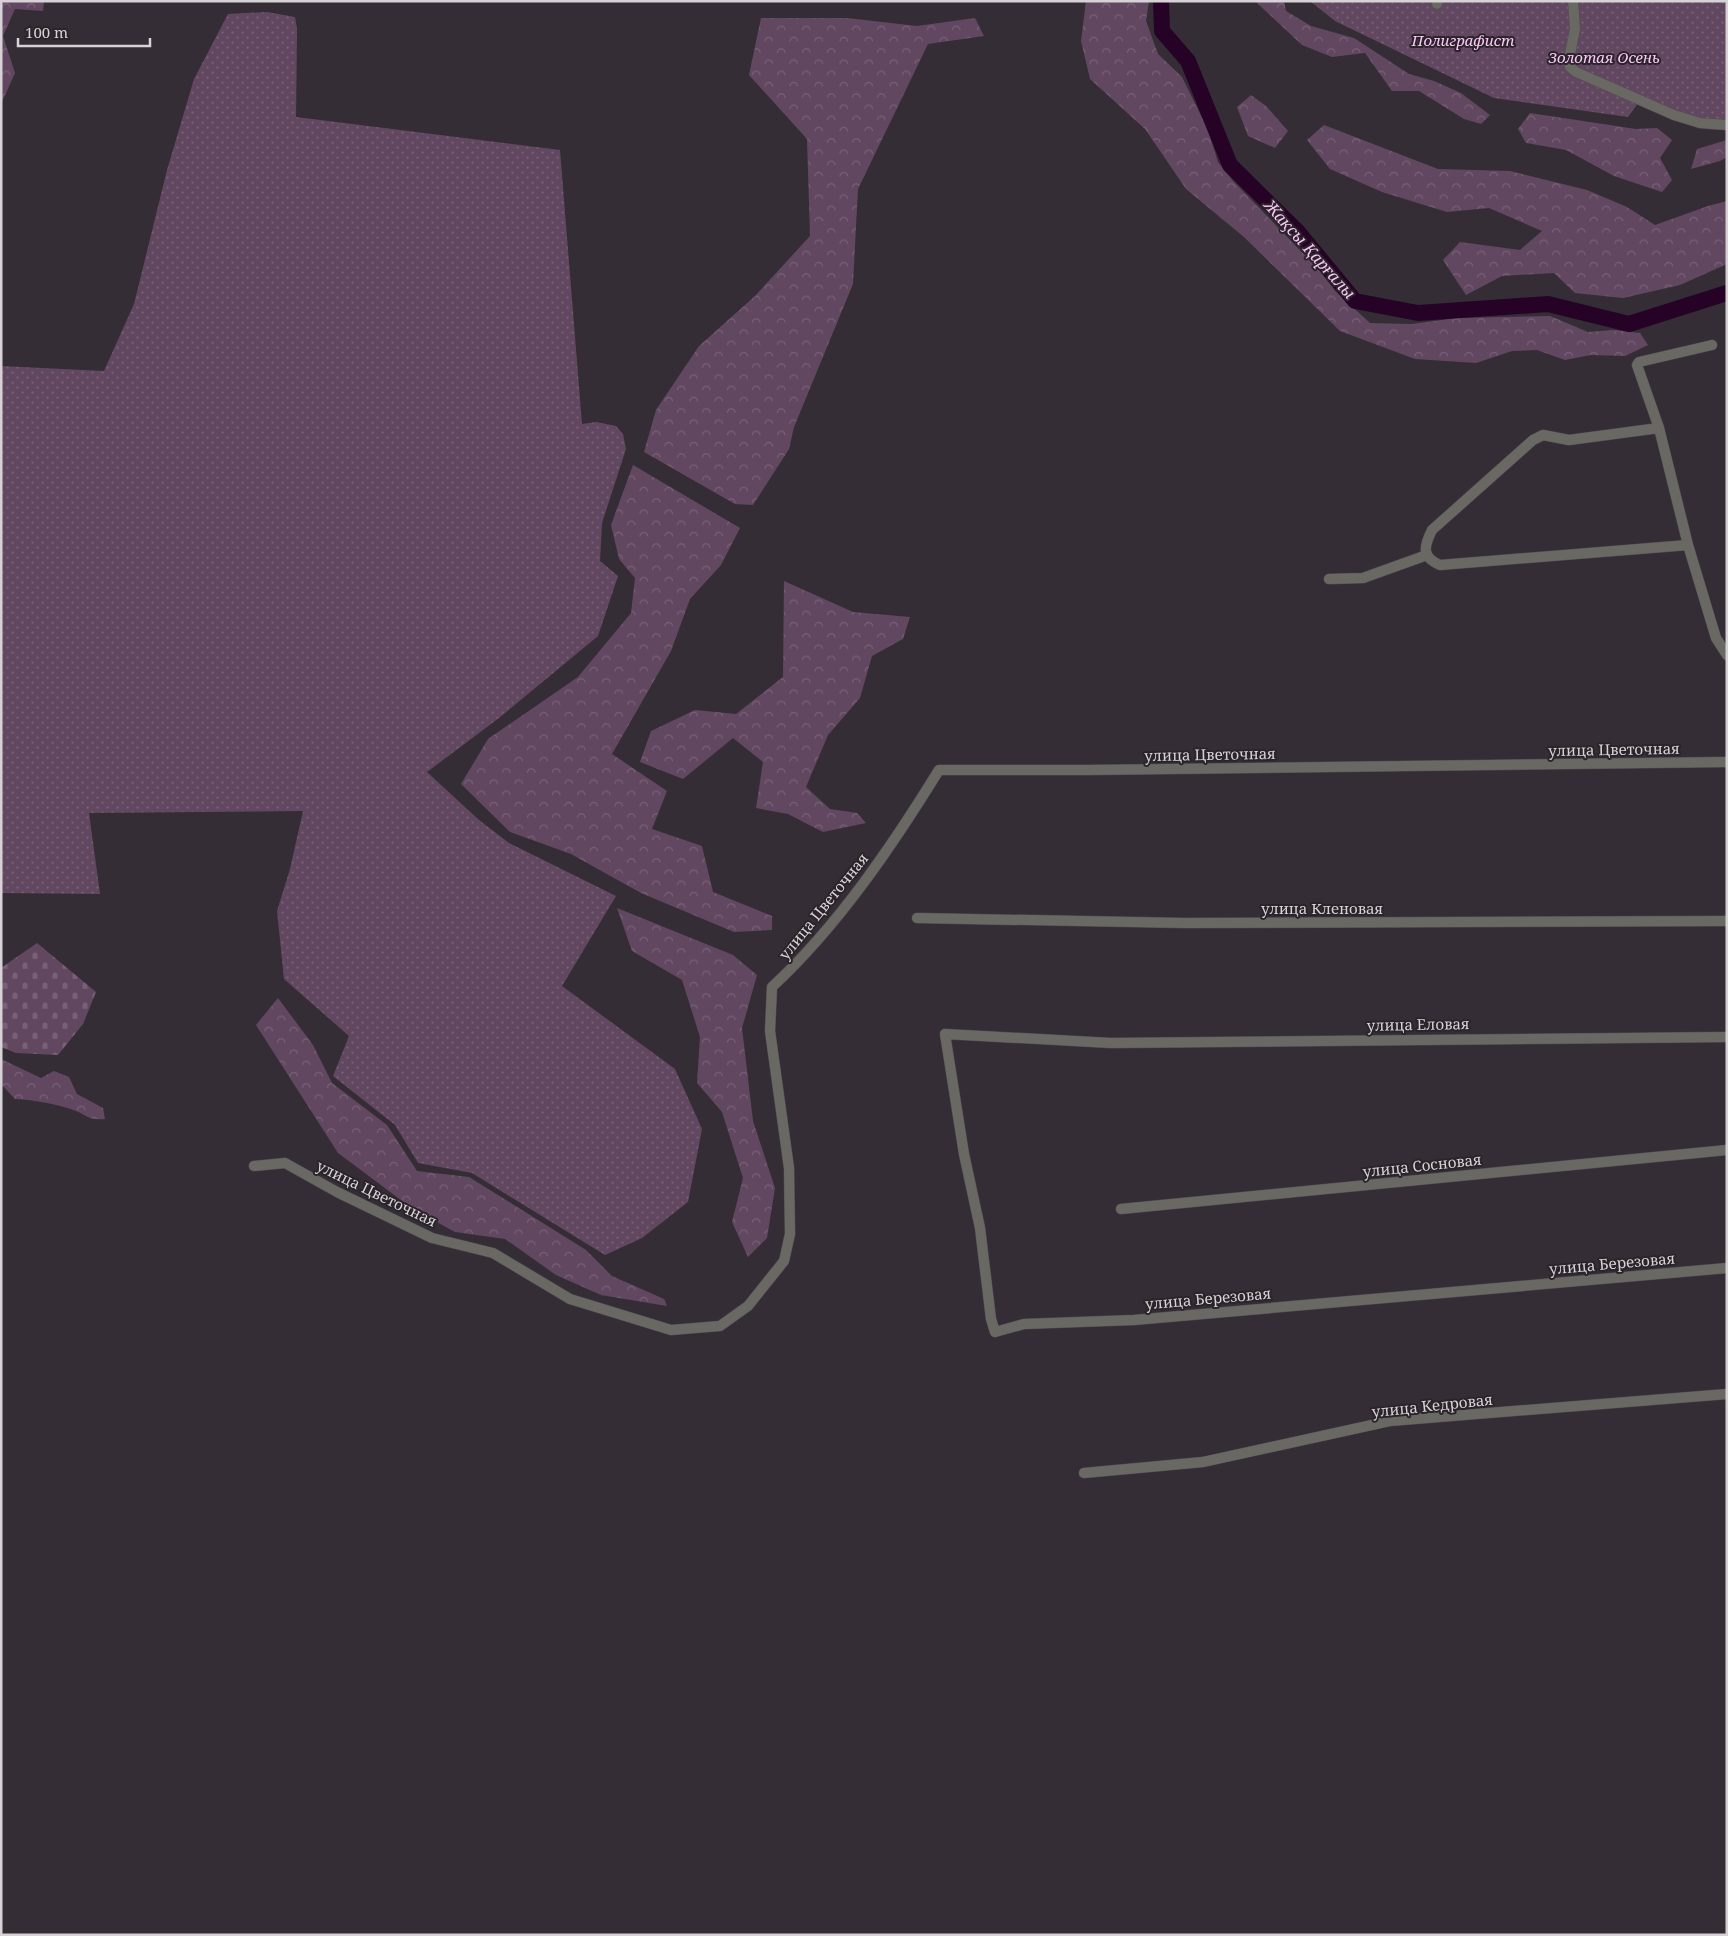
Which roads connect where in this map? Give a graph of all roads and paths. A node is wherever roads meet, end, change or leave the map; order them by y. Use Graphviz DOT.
graph roads {
  1 [pos="1573,1"];
  2 [pos="1727,125"];
  3 [pos="1712,345"];
  4 [pos="1659,428"];
  5 [pos="1688,545"];
  6 [pos="1427,555"];
  7 [pos="1329,580"];
  8 [pos="1727,655"];
  9 [pos="1727,762"];
  10 [pos="917,918"];
  11 [pos="1727,921"];
  12 [pos="945,1034"];
  13 [pos="1727,1036"];
  14 [pos="1727,1150"];
  15 [pos="254,1166"];
  16 [pos="1121,1209"];
  17 [pos="1727,1268"];
  18 [pos="1727,1394"];
  19 [pos="1084,1473"];
  1 -- 2 [label="street"];
  3 -- 4 [label="street"];
  4 -- 5 [label="street"];
  4 -- 6 [label="street"];
  5 -- 6 [label="street"];
  5 -- 8 [label="street"];
  6 -- 7 [label="street"];
  9 -- 15 [label="street, улица Цветочная"];
  10 -- 11 [label="street, улица Кленовая"];
  12 -- 13 [label="street, улица Еловая"];
  12 -- 17 [label="street, улица Березовая"];
  14 -- 16 [label="street, улица Сосновая"];
  18 -- 19 [label="street, улица Кедровая"];
}
